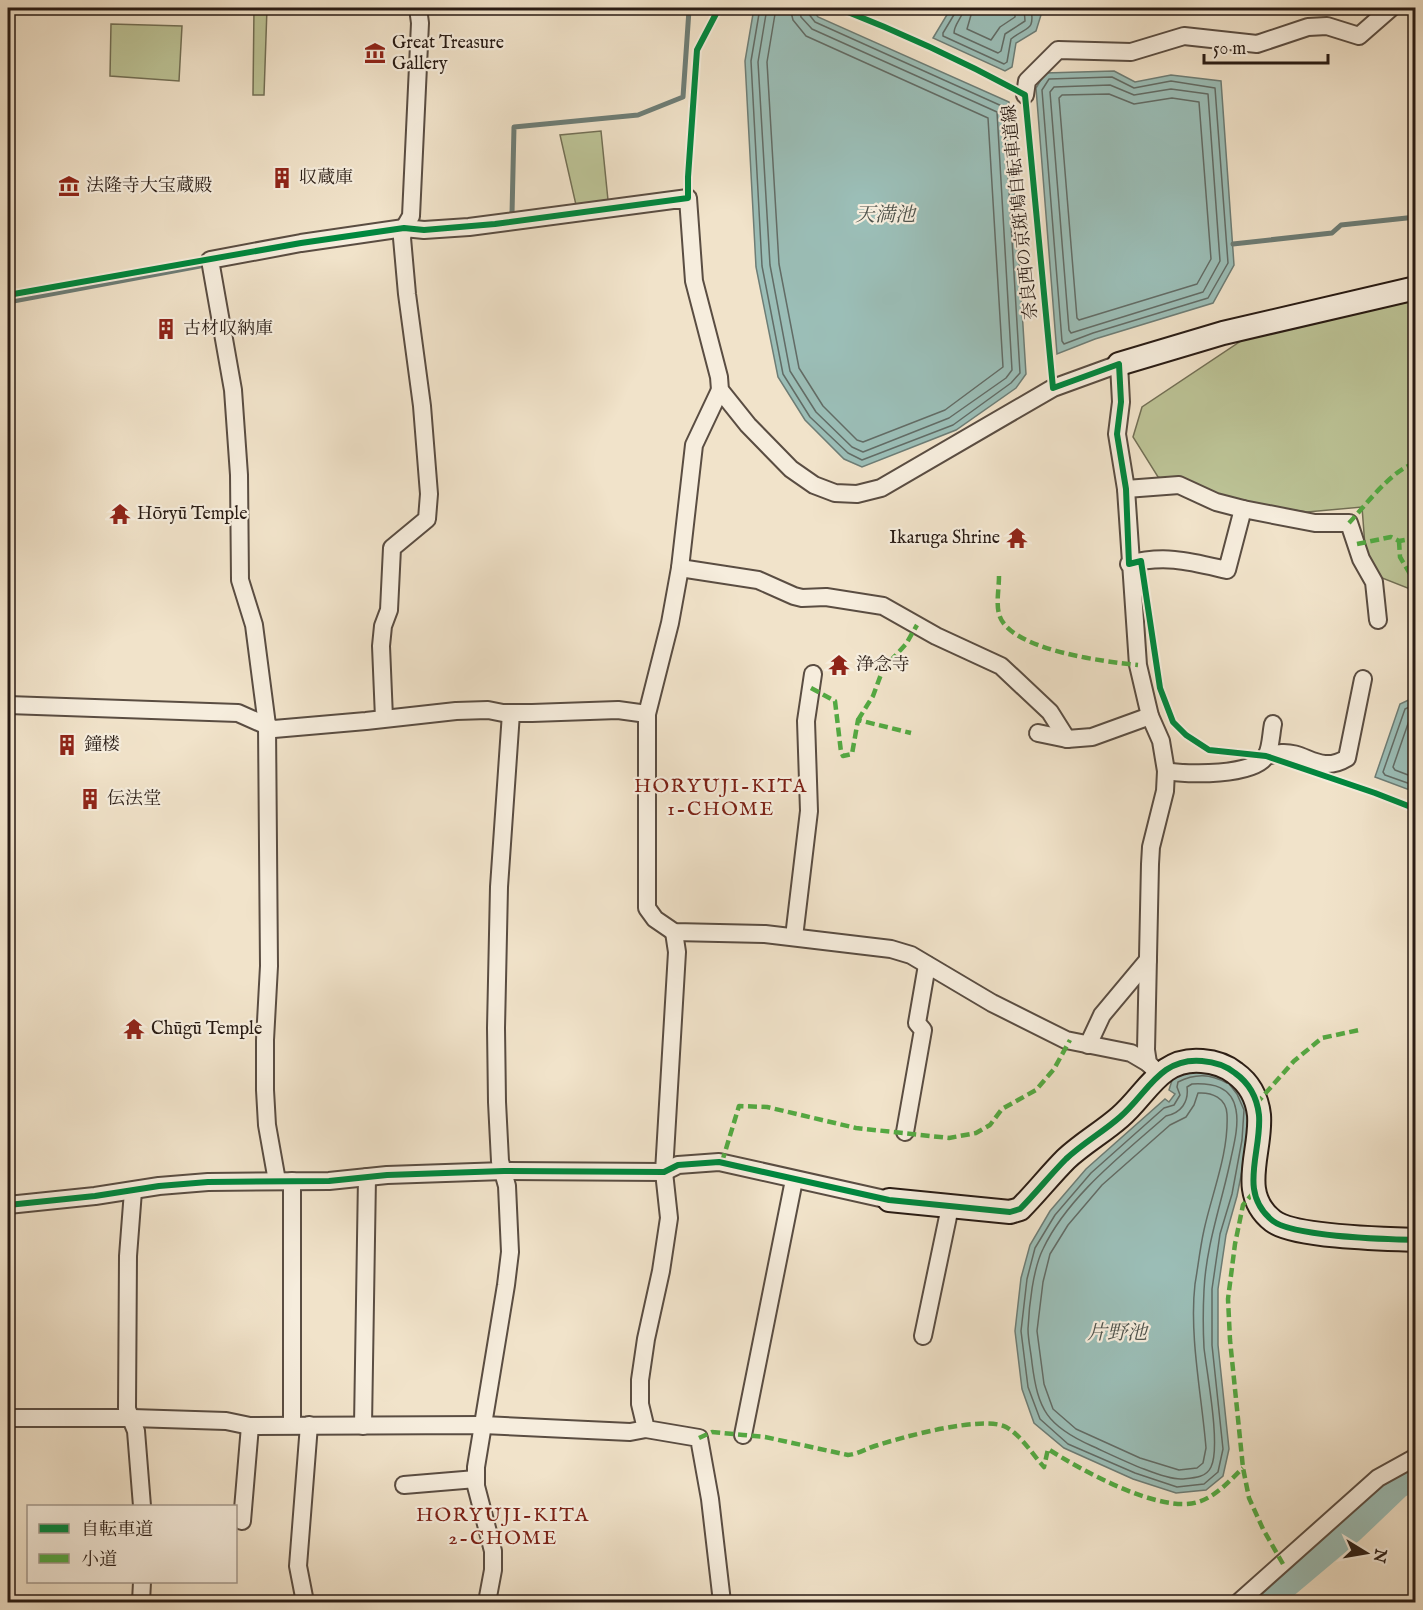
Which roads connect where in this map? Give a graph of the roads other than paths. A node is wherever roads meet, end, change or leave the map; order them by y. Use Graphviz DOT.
graph roads {
  1 [pos="418,8"];
  2 [pos="1391,8"];
  3 [pos="1025,95"];
  4 [pos="404,228"];
  5 [pos="1416,288"];
  6 [pos="1119,364"];
  7 [pos="720,390"];
  8 [pos="1125,489"];
  9 [pos="1243,509"];
  10 [pos="1129,564"];
  11 [pos="680,568"];
  12 [pos="1378,620"];
  13 [pos="813,674"];
  14 [pos="1363,679"];
  15 [pos="8,705"];
  16 [pos="511,713"];
  17 [pos="647,714"];
  18 [pos="1150,716"];
  19 [pos="384,718"];
  20 [pos="1273,724"];
  21 [pos="267,725"];
  22 [pos="1038,733"];
  23 [pos="1067,739"];
  24 [pos="1266,756"];
  25 [pos="1166,771"];
  26 [pos="674,932"];
  27 [pos="794,937"];
  28 [pos="1148,960"];
  29 [pos="927,965"];
  30 [pos="1088,1045"];
  31 [pos="1153,1068"];
  32 [pos="905,1132"];
  33 [pos="504,1171"];
  34 [pos="664,1172"];
  35 [pos="368,1177"];
  36 [pos="794,1180"];
  37 [pos="284,1181"];
  38 [pos="133,1191"];
  39 [pos="889,1200"];
  40 [pos="8,1205"];
  41 [pos="950,1207"];
  42 [pos="1416,1240"];
  43 [pos="923,1336"];
  44 [pos="8,1418"];
  45 [pos="132,1418"];
  46 [pos="301,1425"];
  47 [pos="483,1425"];
  48 [pos="250,1426"];
  49 [pos="363,1426"];
  50 [pos="646,1429"];
  51 [pos="743,1435"];
  52 [pos="1416,1457"];
  53 [pos="477,1479"];
  54 [pos="404,1485"];
  55 [pos="142,1505"];
  56 [pos="242,1521"];
  57 [pos="142,1583"];
  58 [pos="141,1602"];
  59 [pos="304,1602"];
  60 [pos="487,1602"];
  61 [pos="722,1602"];
  62 [pos="1239,1602"];
  1 -- 4 [label="street"];
  2 -- 3 [label="street"];
  4 -- 7 [label="street"];
  4 -- 19 [label="street"];
  4 -- 21 [label="street"];
  5 -- 6 [label="street"];
  6 -- 7 [label="street"];
  6 -- 8 [label="street"];
  7 -- 11 [label="street"];
  8 -- 9 [label="street"];
  8 -- 10 [label="street"];
  9 -- 10 [label="street"];
  9 -- 12 [label="street"];
  10 -- 18 [label="street"];
  11 -- 17 [label="street"];
  11 -- 23 [label="street"];
  13 -- 27 [label="street"];
  14 -- 24 [label="street"];
  15 -- 21 [label="street"];
  16 -- 17 [label="street"];
  16 -- 19 [label="street"];
  16 -- 33 [label="street"];
  17 -- 26 [label="street"];
  18 -- 23 [label="street"];
  18 -- 25 [label="street"];
  19 -- 21 [label="street"];
  20 -- 24 [label="street"];
  21 -- 37 [label="street"];
  22 -- 23 [label="street"];
  24 -- 25 [label="street"];
  25 -- 28 [label="street"];
  26 -- 27 [label="street"];
  26 -- 34 [label="street"];
  27 -- 29 [label="street"];
  28 -- 30 [label="street"];
  28 -- 31 [label="street"];
  29 -- 30 [label="street"];
  29 -- 32 [label="street"];
  30 -- 31 [label="street"];
  31 -- 41 [label="street"];
  31 -- 42 [label="street"];
  33 -- 34 [label="street"];
  33 -- 35 [label="street"];
  33 -- 47 [label="street"];
  34 -- 36 [label="street"];
  34 -- 50 [label="street"];
  35 -- 37 [label="street"];
  35 -- 49 [label="street"];
  36 -- 39 [label="street"];
  36 -- 51 [label="street"];
  37 -- 38 [label="street"];
  37 -- 46 [label="street"];
  38 -- 40 [label="street"];
  38 -- 45 [label="street"];
  39 -- 41 [label="street"];
  41 -- 43 [label="street"];
  44 -- 45 [label="street"];
  45 -- 48 [label="street"];
  45 -- 55 [label="street"];
  46 -- 48 [label="street"];
  46 -- 49 [label="street"];
  46 -- 59 [label="street"];
  47 -- 49 [label="street"];
  47 -- 50 [label="street"];
  47 -- 53 [label="street"];
  48 -- 56 [label="street"];
  50 -- 61 [label="street"];
  52 -- 62 [label="street"];
  53 -- 54 [label="street"];
  53 -- 60 [label="street"];
  57 -- 58 [label="street"];
}
